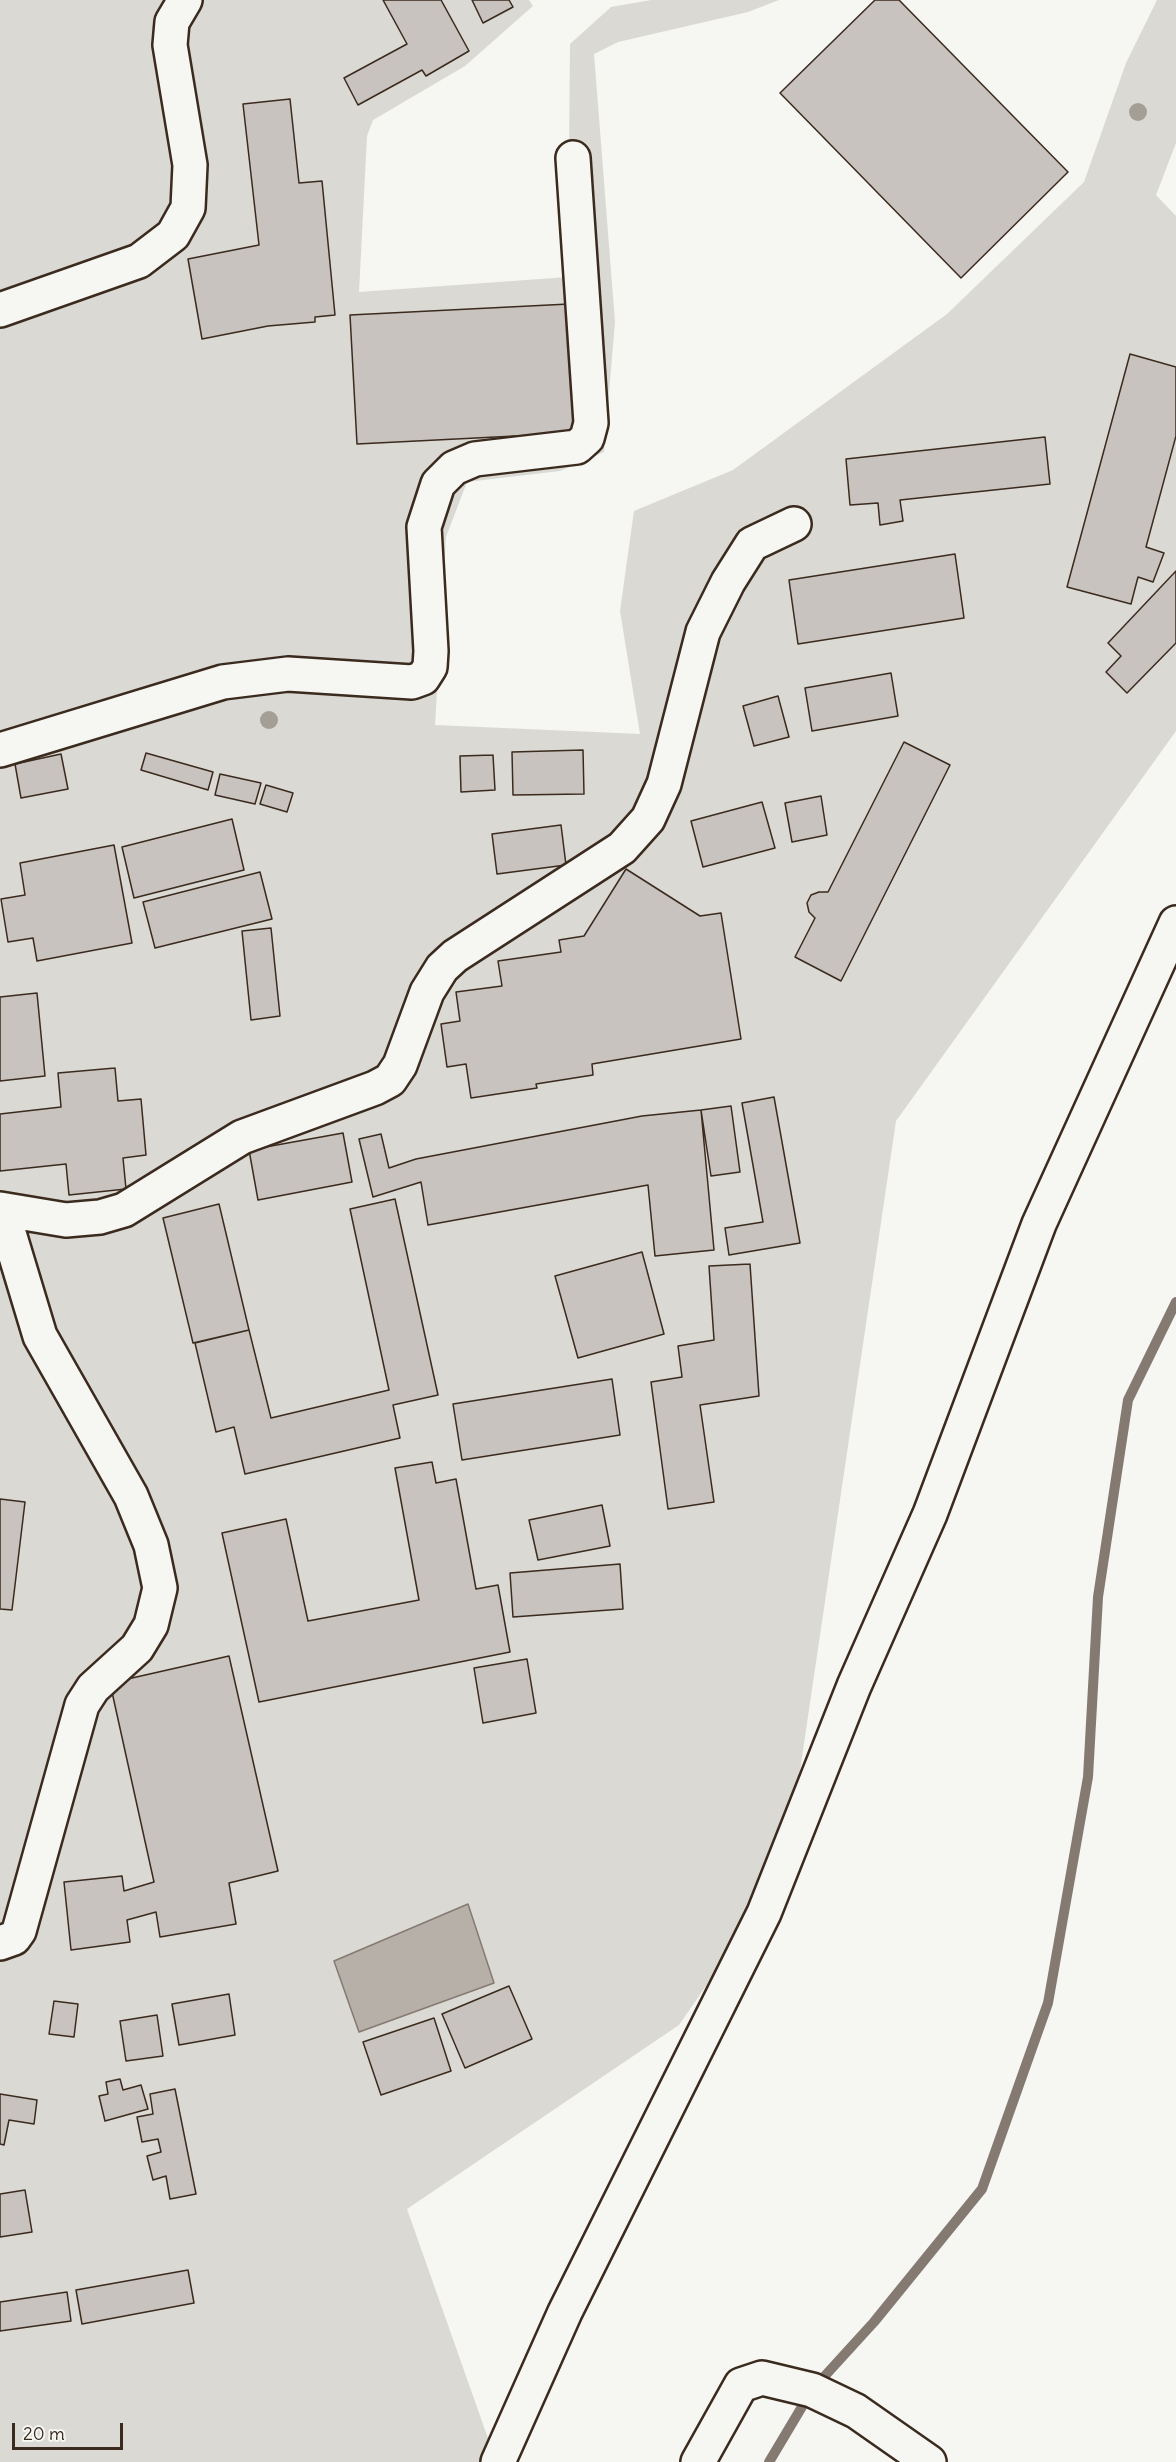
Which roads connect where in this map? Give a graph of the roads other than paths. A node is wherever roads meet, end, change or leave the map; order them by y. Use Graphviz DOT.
graph roads {
  1 [pos="185,0"];
  2 [pos="573,158"];
  3 [pos="0,310"];
  4 [pos="794,524"];
  5 [pos="0,750"];
  6 [pos="1176,923"];
  7 [pos="1,1209"];
  8 [pos="0,1943"];
  9 [pos="498,2462"];
  10 [pos="698,2462"];
  11 [pos="928,2462"];
  1 -- 3 [label="street"];
  2 -- 5 [label="street"];
  4 -- 7 [label="street"];
  6 -- 9 [label="street"];
  7 -- 8 [label="street"];
  10 -- 11 [label="street"];
}
